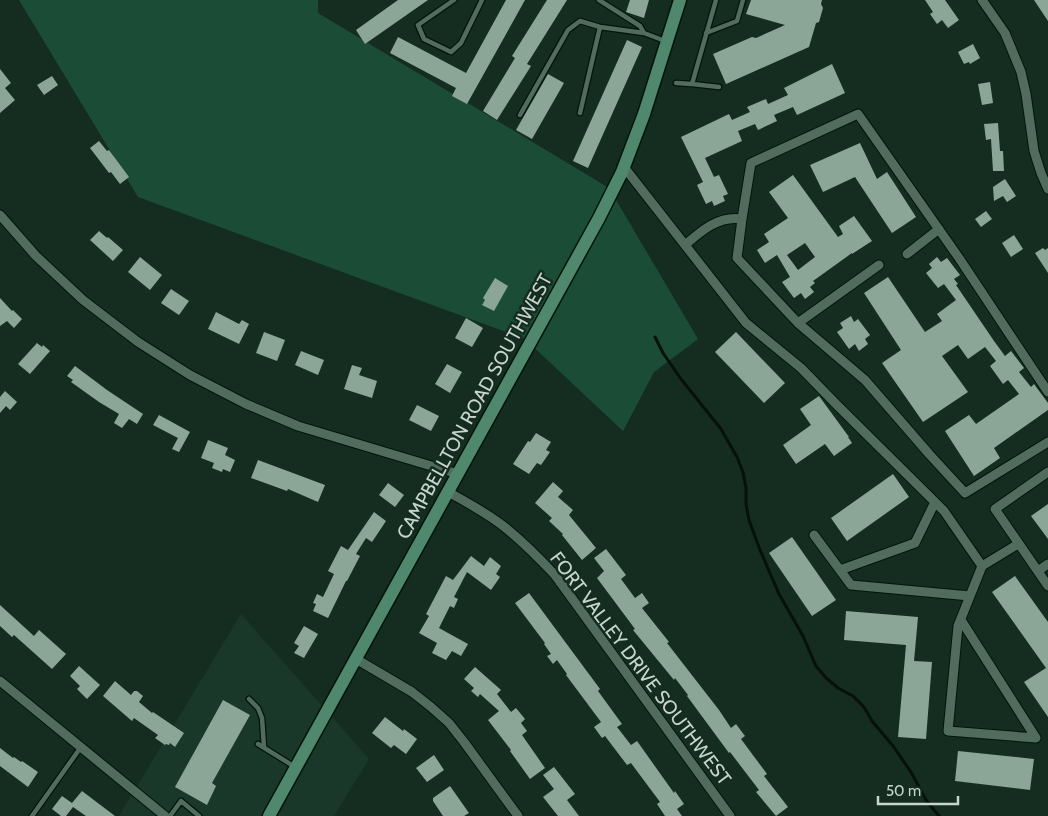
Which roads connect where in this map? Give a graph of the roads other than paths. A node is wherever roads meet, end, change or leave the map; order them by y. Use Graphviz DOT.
graph roads {
  1 [pos="454,0"];
  2 [pos="482,0"];
  3 [pos="599,0"];
  4 [pos="680,0"];
  5 [pos="716,0"];
  6 [pos="743,0"];
  7 [pos="982,0"];
  8 [pos="608,3"];
  9 [pos="600,27"];
  10 [pos="644,33"];
  11 [pos="706,33"];
  12 [pos="667,42"];
  13 [pos="676,83"];
  14 [pos="692,84"];
  15 [pos="719,87"];
  16 [pos="580,113"];
  17 [pos="520,114"];
  18 [pos="624,167"];
  19 [pos="1048,189"];
  20 [pos="0,215"];
  21 [pos="742,219"];
  22 [pos="939,229"];
  23 [pos="685,245"];
  24 [pos="907,254"];
  25 [pos="879,266"];
  26 [pos="798,323"];
  27 [pos="1048,392"];
  28 [pos="1048,442"];
  29 [pos="1048,472"];
  30 [pos="458,474"];
  31 [pos="448,492"];
  32 [pos="935,502"];
  33 [pos="814,536"];
  34 [pos="1018,544"];
  35 [pos="1048,564"];
  36 [pos="982,566"];
  37 [pos="840,570"];
  38 [pos="1038,571"];
  39 [pos="1048,586"];
  40 [pos="970,596"];
  41 [pos="961,620"];
  42 [pos="356,659"];
  43 [pos="0,682"];
  44 [pos="249,699"];
  45 [pos="258,744"];
  46 [pos="81,747"];
  47 [pos="264,748"];
  48 [pos="296,767"];
  49 [pos="32,816"];
  50 [pos="165,816"];
  51 [pos="170,816"];
  52 [pos="199,816"];
  53 [pos="269,816"];
  54 [pos="518,816"];
  55 [pos="730,816"];
  1 -- 2 [label="lane"];
  3 -- 8 [label="lane"];
  4 -- 12 [label="main road, CAMPBELLTON ROAD SOUTHWEST"];
  5 -- 11 [label="lane"];
  6 -- 11 [label="lane"];
  7 -- 19 [label="street"];
  8 -- 10 [label="lane"];
  9 -- 10 [label="lane"];
  9 -- 16 [label="lane"];
  9 -- 17 [label="lane"];
  10 -- 12 [label="lane"];
  11 -- 14 [label="lane"];
  12 -- 18 [label="main road, CAMPBELLTON ROAD SOUTHWEST"];
  13 -- 14 [label="lane"];
  14 -- 15 [label="lane"];
  18 -- 23 [label="street"];
  18 -- 30 [label="main road, CAMPBELLTON ROAD SOUTHWEST"];
  20 -- 30 [label="street"];
  21 -- 22 [label="street"];
  21 -- 23 [label="street"];
  21 -- 26 [label="street"];
  22 -- 24 [label="street"];
  22 -- 27 [label="street"];
  23 -- 32 [label="street"];
  25 -- 26 [label="street"];
  26 -- 28 [label="street"];
  29 -- 34 [label="street"];
  30 -- 31 [label="main road, CAMPBELLTON ROAD SOUTHWEST"];
  31 -- 42 [label="main road, CAMPBELLTON ROAD SOUTHWEST"];
  31 -- 55 [label="street, FORT VALLEY DRIVE SOUTHWEST"];
  32 -- 36 [label="street"];
  32 -- 37 [label="street"];
  33 -- 37 [label="street"];
  34 -- 36 [label="street"];
  34 -- 38 [label="street"];
  35 -- 38 [label="street"];
  36 -- 40 [label="street"];
  37 -- 40 [label="street"];
  38 -- 39 [label="street"];
  40 -- 41 [label="street"];
  41 -- 41 [label="street"];
  42 -- 48 [label="main road, CAMPBELLTON ROAD SOUTHWEST"];
  42 -- 54 [label="street"];
  43 -- 46 [label="street"];
  44 -- 47 [label="lane"];
  45 -- 47 [label="lane"];
  46 -- 49 [label="lane"];
  46 -- 50 [label="street"];
  47 -- 48 [label="lane"];
  48 -- 53 [label="main road, CAMPBELLTON ROAD SOUTHWEST"];
  51 -- 52 [label="lane"];
}
